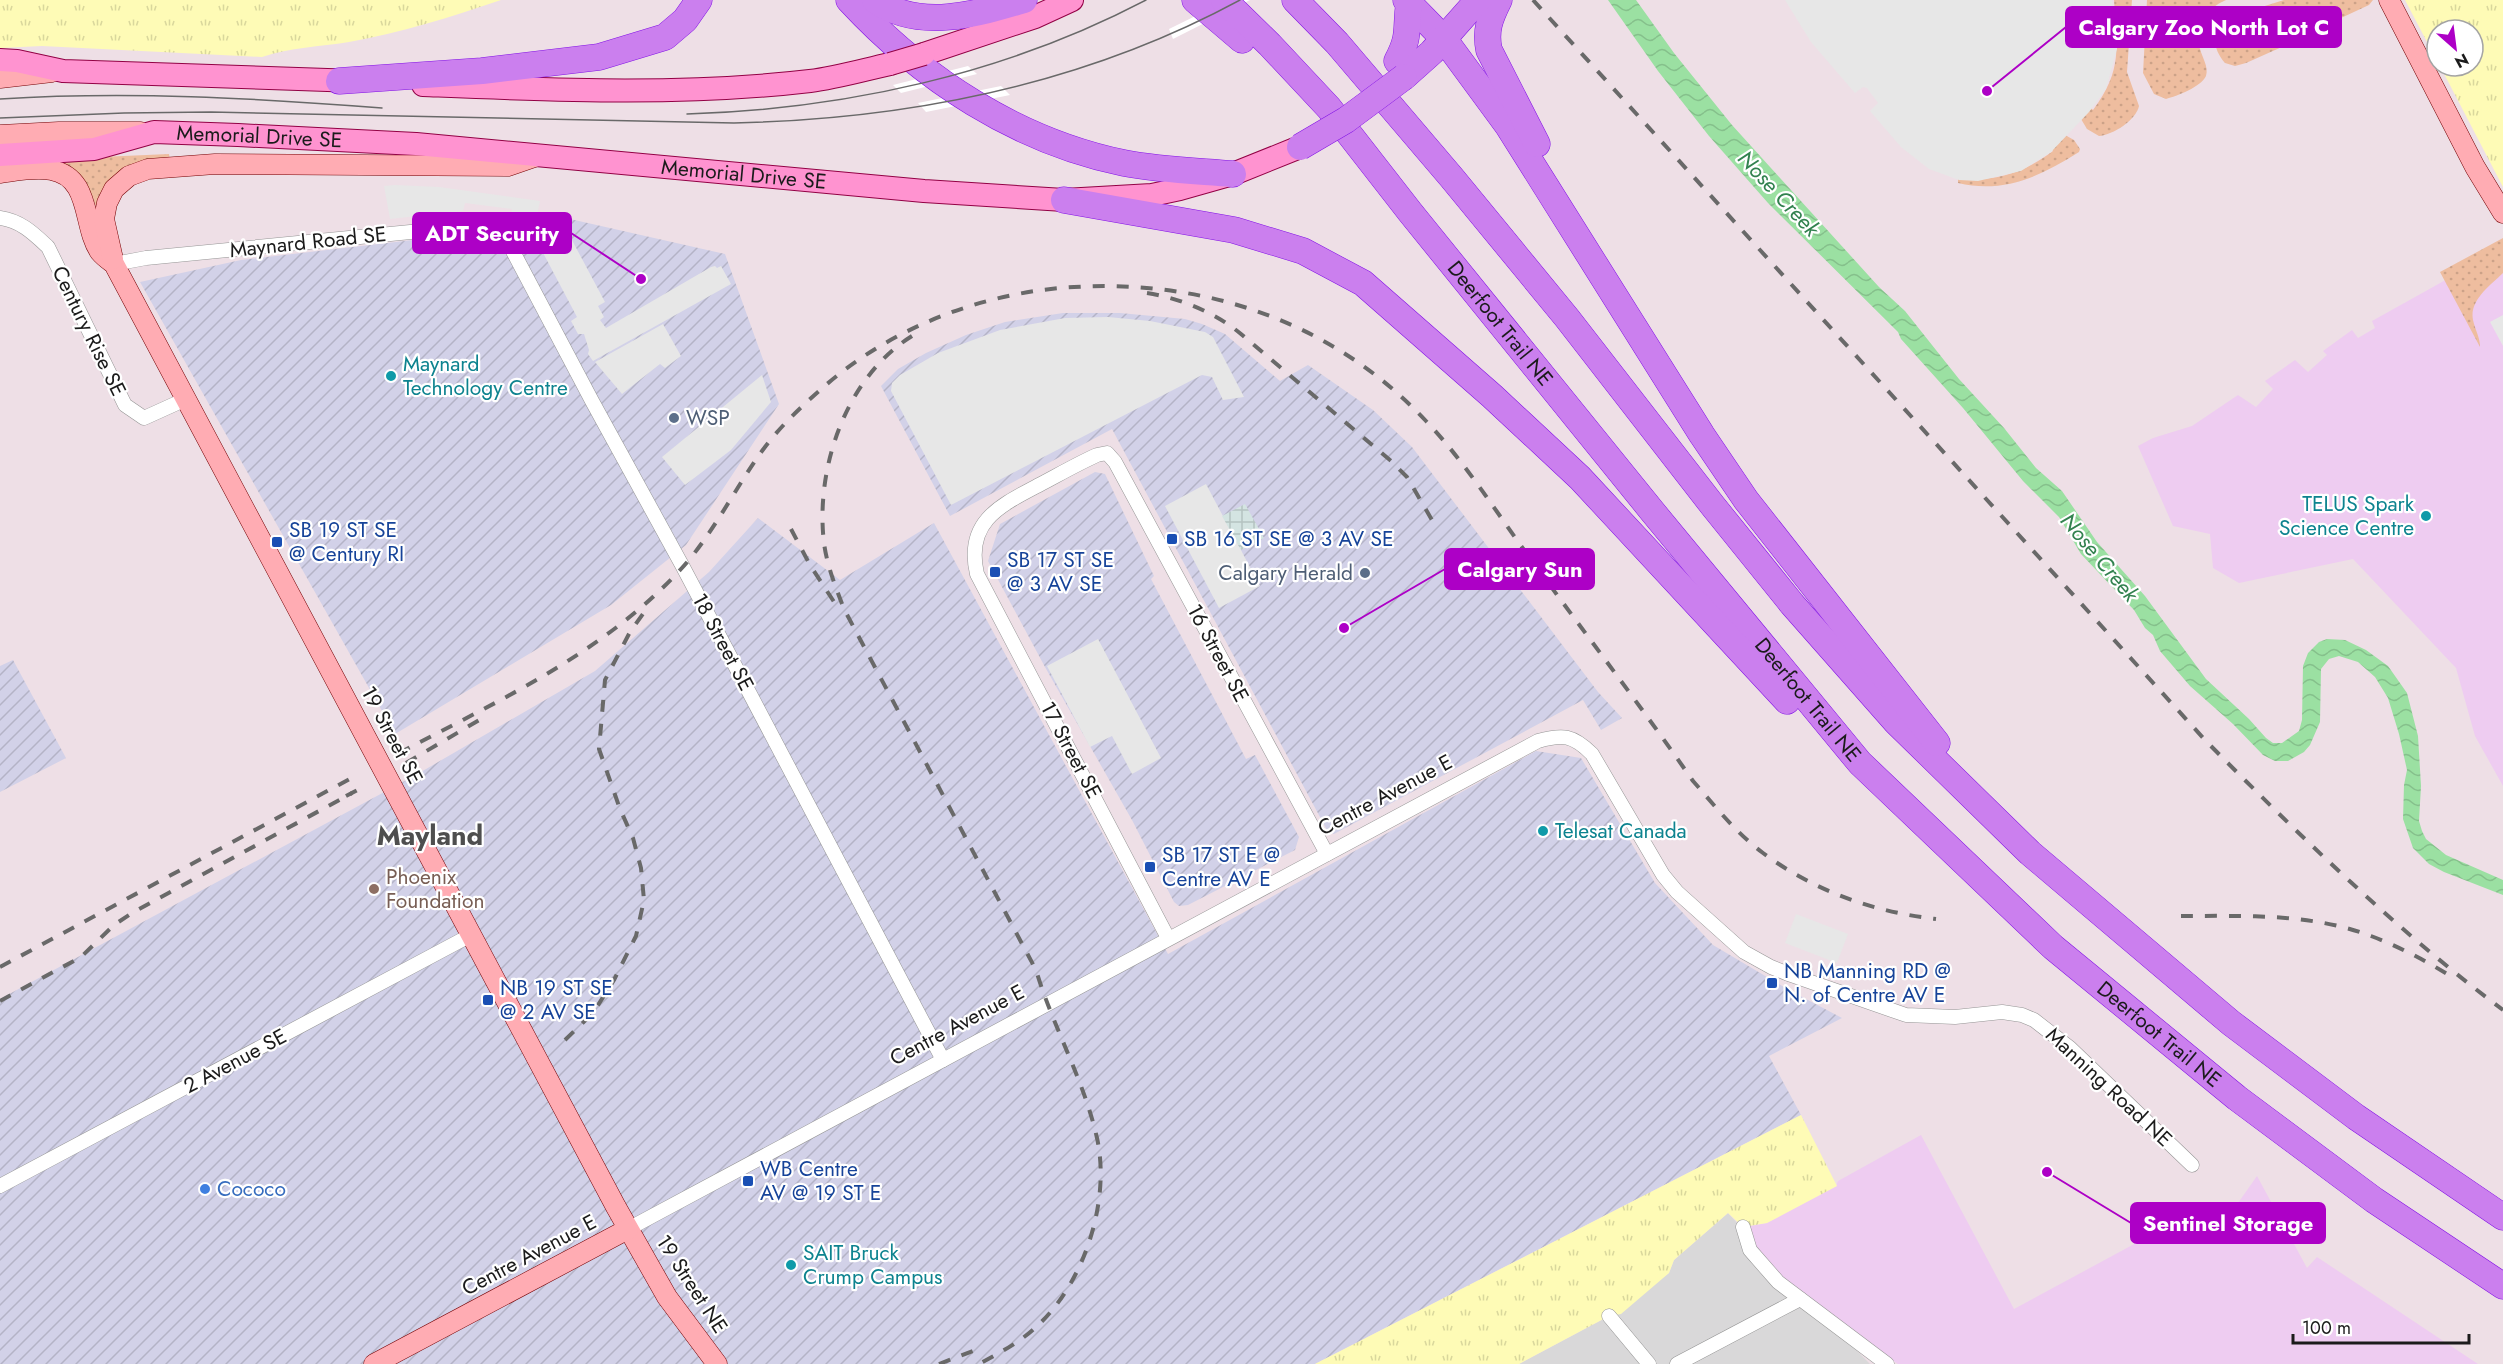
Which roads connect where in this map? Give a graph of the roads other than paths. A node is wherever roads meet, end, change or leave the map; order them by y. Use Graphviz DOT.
graph roads {
  1 [pos="699,0"];
  2 [pos="849,0"];
  3 [pos="875,0"];
  4 [pos="1024,0"];
  5 [pos="1072,0"];
  6 [pos="1195,0"];
  7 [pos="1224,0"];
  8 [pos="1295,0"];
  9 [pos="1492,0"];
  10 [pos="2389,0"];
  11 [pos="1408,1"];
  12 [pos="1444,39"];
  13 [pos="0,60"];
  14 [pos="1400,69"];
  15 [pos="63,71"];
  16 [pos="0,78"];
  17 [pos="339,81"];
  18 [pos="154,132"];
  19 [pos="0,135"];
  20 [pos="1300,147"];
  21 [pos="0,155"];
  22 [pos="539,155"];
  23 [pos="0,173"];
  24 [pos="1233,174"];
  25 [pos="1064,200"];
  26 [pos="1410,212"];
  27 [pos="2503,213"];
  28 [pos="0,218"];
  29 [pos="499,225"];
  30 [pos="114,264"];
  31 [pos="1648,346"];
  32 [pos="186,399"];
  33 [pos="1107,453"];
  34 [pos="1566,736"];
  35 [pos="1860,763"];
  36 [pos="2030,853"];
  37 [pos="1327,854"];
  38 [pos="471,935"];
  39 [pos="1168,938"];
  40 [pos="943,1060"];
  41 [pos="2192,1165"];
  42 [pos="0,1186"];
  43 [pos="2503,1217"];
  44 [pos="1743,1227"];
  45 [pos="628,1229"];
  46 [pos="2503,1286"];
  47 [pos="1800,1299"];
  48 [pos="1609,1316"];
  49 [pos="374,1364"];
  50 [pos="717,1364"];
  51 [pos="1649,1364"];
  52 [pos="1677,1364"];
  53 [pos="1887,1364"];
  1 -- 17 [label="highway"];
  2 -- 24 [label="highway"];
  3 -- 4 [label="highway"];
  5 -- 17 [label="main road, bridge"];
  6 -- 26 [label="highway"];
  7 -- 26 [label="highway, Deerfoot Trail NE"];
  8 -- 36 [label="highway"];
  9 -- 12 [label="highway, Memorial Drive SE"];
  9 -- 31 [label="highway"];
  10 -- 27 [label="street"];
  11 -- 12 [label="highway"];
  11 -- 14 [label="highway"];
  12 -- 14 [label="highway, Memorial Drive SE"];
  12 -- 31 [label="highway"];
  13 -- 15 [label="main road"];
  14 -- 20 [label="highway, Memorial Drive SE, bridge"];
  15 -- 16 [label="street"];
  15 -- 17 [label="main road"];
  18 -- 19 [label="street, Memorial Drive SE"];
  18 -- 21 [label="main road"];
  18 -- 22 [label="main road, Memorial Drive SE"];
  20 -- 24 [label="main road, Memorial Drive SE"];
  22 -- 25 [label="main road, Memorial Drive SE"];
  22 -- 30 [label="street"];
  23 -- 30 [label="street"];
  24 -- 25 [label="main road, Memorial Drive SE"];
  25 -- 35 [label="highway"];
  26 -- 35 [label="highway, Deerfoot Trail NE"];
  28 -- 32 [label="street, Century Rise SE"];
  29 -- 30 [label="street, Maynard Road SE"];
  29 -- 40 [label="street, 18 Street SE"];
  30 -- 32 [label="street, 19 Street SE"];
  31 -- 36 [label="highway"];
  32 -- 38 [label="street, 19 Street SE"];
  33 -- 37 [label="street, 16 Street SE"];
  33 -- 39 [label="street, 17 Street SE"];
  34 -- 37 [label="street, Centre Avenue E"];
  34 -- 41 [label="street, Manning Road NE"];
  35 -- 46 [label="highway, Deerfoot Trail NE"];
  36 -- 43 [label="highway"];
  37 -- 39 [label="street, Centre Avenue E"];
  38 -- 42 [label="street, 2 Avenue SE"];
  38 -- 45 [label="street, 19 Street SE"];
  39 -- 40 [label="street, Centre Avenue E"];
  40 -- 45 [label="street, Centre Avenue E"];
  44 -- 47 [label="street"];
  45 -- 49 [label="street, Centre Avenue E"];
  45 -- 50 [label="street, 19 Street NE"];
  47 -- 52 [label="street"];
  47 -- 53 [label="street"];
  48 -- 51 [label="street"];
}
